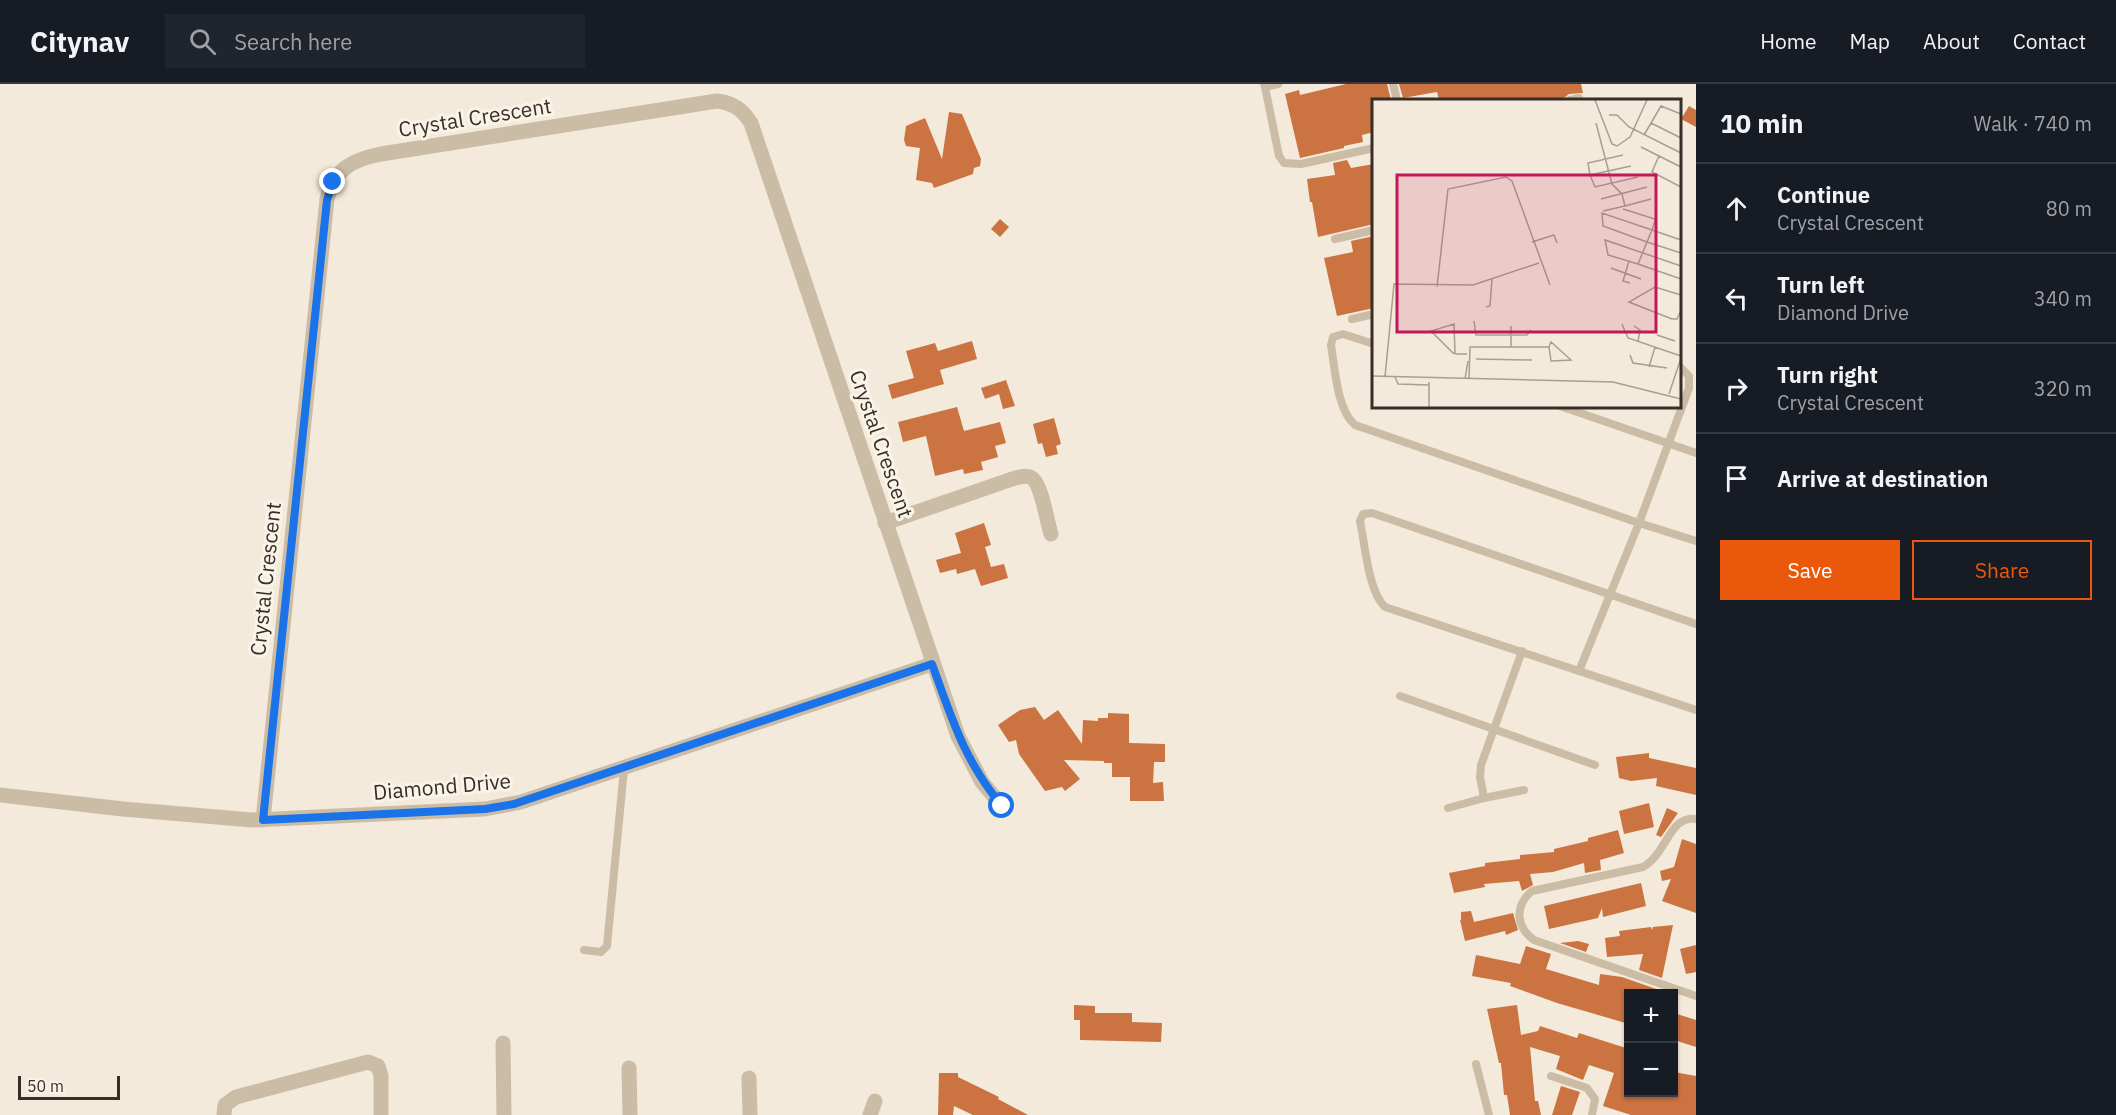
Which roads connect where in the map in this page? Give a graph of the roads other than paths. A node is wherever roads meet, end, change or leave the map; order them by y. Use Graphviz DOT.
graph roads {
  1 [pos="1278,84"];
  2 [pos="1393,84"];
  3 [pos="1264,86"];
  4 [pos="1579,98"];
  5 [pos="1397,99"];
  6 [pos="1574,99"];
  7 [pos="1372,148"];
  8 [pos="1372,230"];
  9 [pos="1335,239"];
  10 [pos="1372,314"];
  11 [pos="1352,319"];
  12 [pos="1372,343"];
  13 [pos="1681,368"];
  14 [pos="1693,377"];
  15 [pos="1566,408"];
  16 [pos="1669,443"];
  17 [pos="1696,453"];
  18 [pos="885,523"];
  19 [pos="1639,523"];
  20 [pos="1051,534"];
  21 [pos="1696,541"];
  22 [pos="1608,596"];
  23 [pos="1696,624"];
  24 [pos="1522,651"];
  25 [pos="932,664"];
  26 [pos="1579,671"];
  27 [pos="1400,696"];
  28 [pos="1696,710"];
  29 [pos="1494,728"];
  30 [pos="1595,765"];
  31 [pos="624,769"];
  32 [pos="1524,790"];
  33 [pos="3,795"];
  34 [pos="1484,798"];
  35 [pos="1002,806"];
  36 [pos="1448,808"];
  37 [pos="1696,819"];
  38 [pos="263,820"];
  39 [pos="584,950"];
  40 [pos="1696,996"];
  41 [pos="503,1043"];
  42 [pos="1476,1064"];
  43 [pos="629,1068"];
  44 [pos="1551,1076"];
  45 [pos="749,1078"];
  46 [pos="224,1115"];
  47 [pos="381,1115"];
  48 [pos="504,1115"];
  49 [pos="630,1115"];
  50 [pos="750,1115"];
  51 [pos="1489,1115"];
  52 [pos="1592,1115"];
  1 -- 3 [label="lane"];
  2 -- 5 [label="lane"];
  3 -- 7 [label="lane"];
  4 -- 6 [label="lane"];
  8 -- 9 [label="lane"];
  10 -- 11 [label="lane"];
  12 -- 19 [label="lane"];
  13 -- 14 [label="lane"];
  14 -- 16 [label="lane"];
  15 -- 16 [label="lane"];
  16 -- 17 [label="lane"];
  16 -- 19 [label="lane"];
  18 -- 20 [label="street"];
  18 -- 25 [label="street, Crystal Crescent"];
  18 -- 38 [label="street, Crystal Crescent"];
  19 -- 21 [label="lane"];
  19 -- 22 [label="lane"];
  22 -- 23 [label="lane"];
  22 -- 24 [label="lane"];
  22 -- 26 [label="lane"];
  24 -- 26 [label="lane"];
  24 -- 29 [label="lane"];
  25 -- 31 [label="street, Diamond Drive"];
  25 -- 35 [label="street, Crystal Crescent"];
  26 -- 28 [label="lane"];
  27 -- 29 [label="lane"];
  29 -- 30 [label="lane"];
  29 -- 34 [label="lane"];
  31 -- 38 [label="street, Diamond Drive"];
  31 -- 39 [label="lane"];
  32 -- 34 [label="lane"];
  33 -- 38 [label="street, Diamond Drive"];
  34 -- 36 [label="lane"];
  37 -- 40 [label="lane"];
  41 -- 48 [label="street"];
  42 -- 51 [label="lane"];
  43 -- 49 [label="street"];
  44 -- 52 [label="lane"];
  45 -- 50 [label="street"];
  46 -- 47 [label="street"];
}
